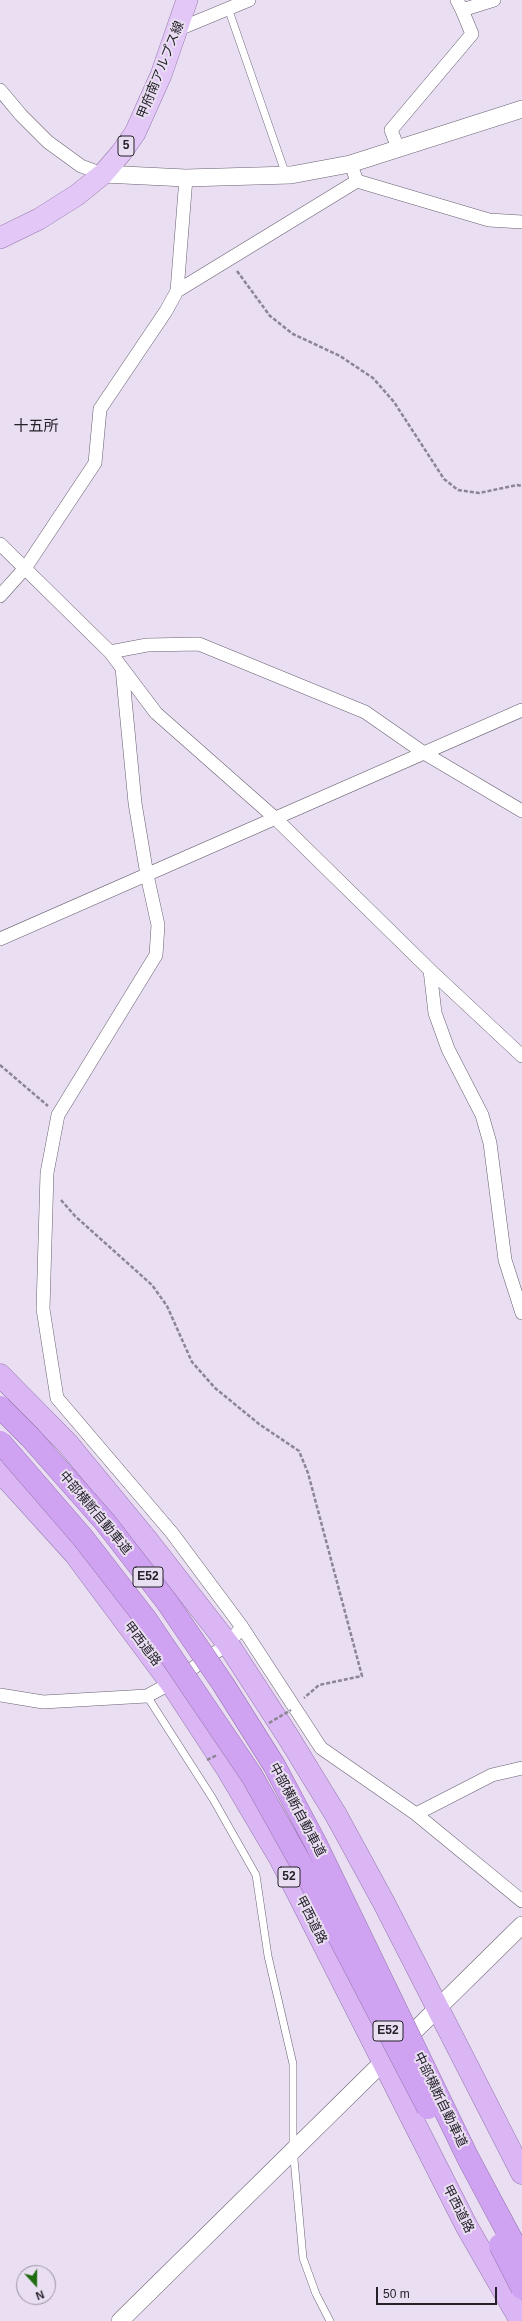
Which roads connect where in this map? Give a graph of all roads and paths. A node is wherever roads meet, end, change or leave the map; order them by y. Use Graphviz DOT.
graph roads {
  1 [pos="187,0"];
  2 [pos="250,0"];
  3 [pos="494,0"];
  4 [pos="460,5"];
  5 [pos="228,8"];
  6 [pos="179,29"];
  7 [pos="0,90"];
  8 [pos="522,109"];
  9 [pos="398,148"];
  10 [pos="350,164"];
  11 [pos="103,174"];
  12 [pos="286,175"];
  13 [pos="186,178"];
  14 [pos="357,181"];
  15 [pos="522,222"];
  16 [pos="0,238"];
  17 [pos="228,259"];
  18 [pos="176,291"];
  19 [pos="522,486"];
  20 [pos="0,544"];
  21 [pos="26,567"];
  22 [pos="0,596"];
  23 [pos="110,652"];
  24 [pos="122,668"];
  25 [pos="522,710"];
  26 [pos="424,753"];
  27 [pos="522,811"];
  28 [pos="275,818"];
  29 [pos="147,875"];
  30 [pos="0,939"];
  31 [pos="430,970"];
  32 [pos="522,1056"];
  33 [pos="0,1065"];
  34 [pos="58,1115"];
  35 [pos="46,1183"];
  36 [pos="522,1313"];
  37 [pos="0,1375"];
  38 [pos="0,1407"];
  39 [pos="0,1442"];
  40 [pos="0,1470"];
  41 [pos="242,1627"];
  42 [pos="228,1644"];
  43 [pos="171,1683"];
  44 [pos="0,1695"];
  45 [pos="147,1696"];
  46 [pos="294,1707"];
  47 [pos="522,1768"];
  48 [pos="416,1814"];
  49 [pos="522,1901"];
  50 [pos="522,1925"];
  51 [pos="438,2006"];
  52 [pos="383,2061"];
  53 [pos="294,2148"];
  54 [pos="522,2173"];
  55 [pos="522,2259"];
  56 [pos="522,2288"];
  57 [pos="120,2321"];
  58 [pos="330,2321"];
  59 [pos="521,2321"];
  1 -- 6 [label="main road, 甲府南アルプス線 / 5"];
  2 -- 5 [label="street"];
  3 -- 4 [label="street"];
  4 -- 9 [label="street"];
  5 -- 6 [label="street"];
  5 -- 12 [label="lane"];
  6 -- 11 [label="main road, 甲府南アルプス線 / 5"];
  7 -- 11 [label="street"];
  8 -- 9 [label="street"];
  9 -- 10 [label="street"];
  10 -- 12 [label="street"];
  10 -- 14 [label="street"];
  11 -- 13 [label="street"];
  11 -- 16 [label="main road, 甲府南アルプス線 / 5"];
  12 -- 13 [label="street"];
  13 -- 18 [label="street"];
  14 -- 15 [label="street"];
  14 -- 17 [label="street"];
  17 -- 18 [label="street"];
  17 -- 19 [label="path"];
  18 -- 21 [label="street"];
  20 -- 21 [label="street"];
  21 -- 22 [label="street"];
  21 -- 23 [label="street"];
  23 -- 24 [label="street"];
  23 -- 26 [label="street"];
  24 -- 28 [label="street"];
  24 -- 29 [label="street"];
  25 -- 26 [label="street"];
  26 -- 27 [label="street"];
  26 -- 28 [label="street"];
  28 -- 29 [label="street"];
  28 -- 31 [label="street"];
  29 -- 30 [label="street"];
  29 -- 34 [label="street"];
  31 -- 32 [label="street"];
  31 -- 36 [label="street"];
  33 -- 34 [label="path"];
  34 -- 35 [label="street"];
  35 -- 41 [label="street"];
  35 -- 46 [label="path"];
  37 -- 42 [label="highway"];
  38 -- 55 [label="highway, 中部横断自動車道 / E52, bridge"];
  39 -- 56 [label="highway, 中部横断自動車道 / E52, bridge"];
  40 -- 43 [label="highway, 甲西道路 / 52"];
  41 -- 42 [label="street"];
  41 -- 46 [label="street"];
  42 -- 43 [label="street"];
  42 -- 51 [label="highway"];
  43 -- 45 [label="street"];
  43 -- 52 [label="highway, 甲西道路 / 52"];
  44 -- 45 [label="street"];
  45 -- 53 [label="lane"];
  46 -- 48 [label="street"];
  47 -- 48 [label="street"];
  48 -- 49 [label="street"];
  50 -- 51 [label="street"];
  51 -- 52 [label="street"];
  51 -- 54 [label="highway"];
  52 -- 53 [label="street"];
  52 -- 59 [label="highway, 甲西道路 / 52"];
  53 -- 57 [label="street"];
  53 -- 58 [label="lane"];
}
